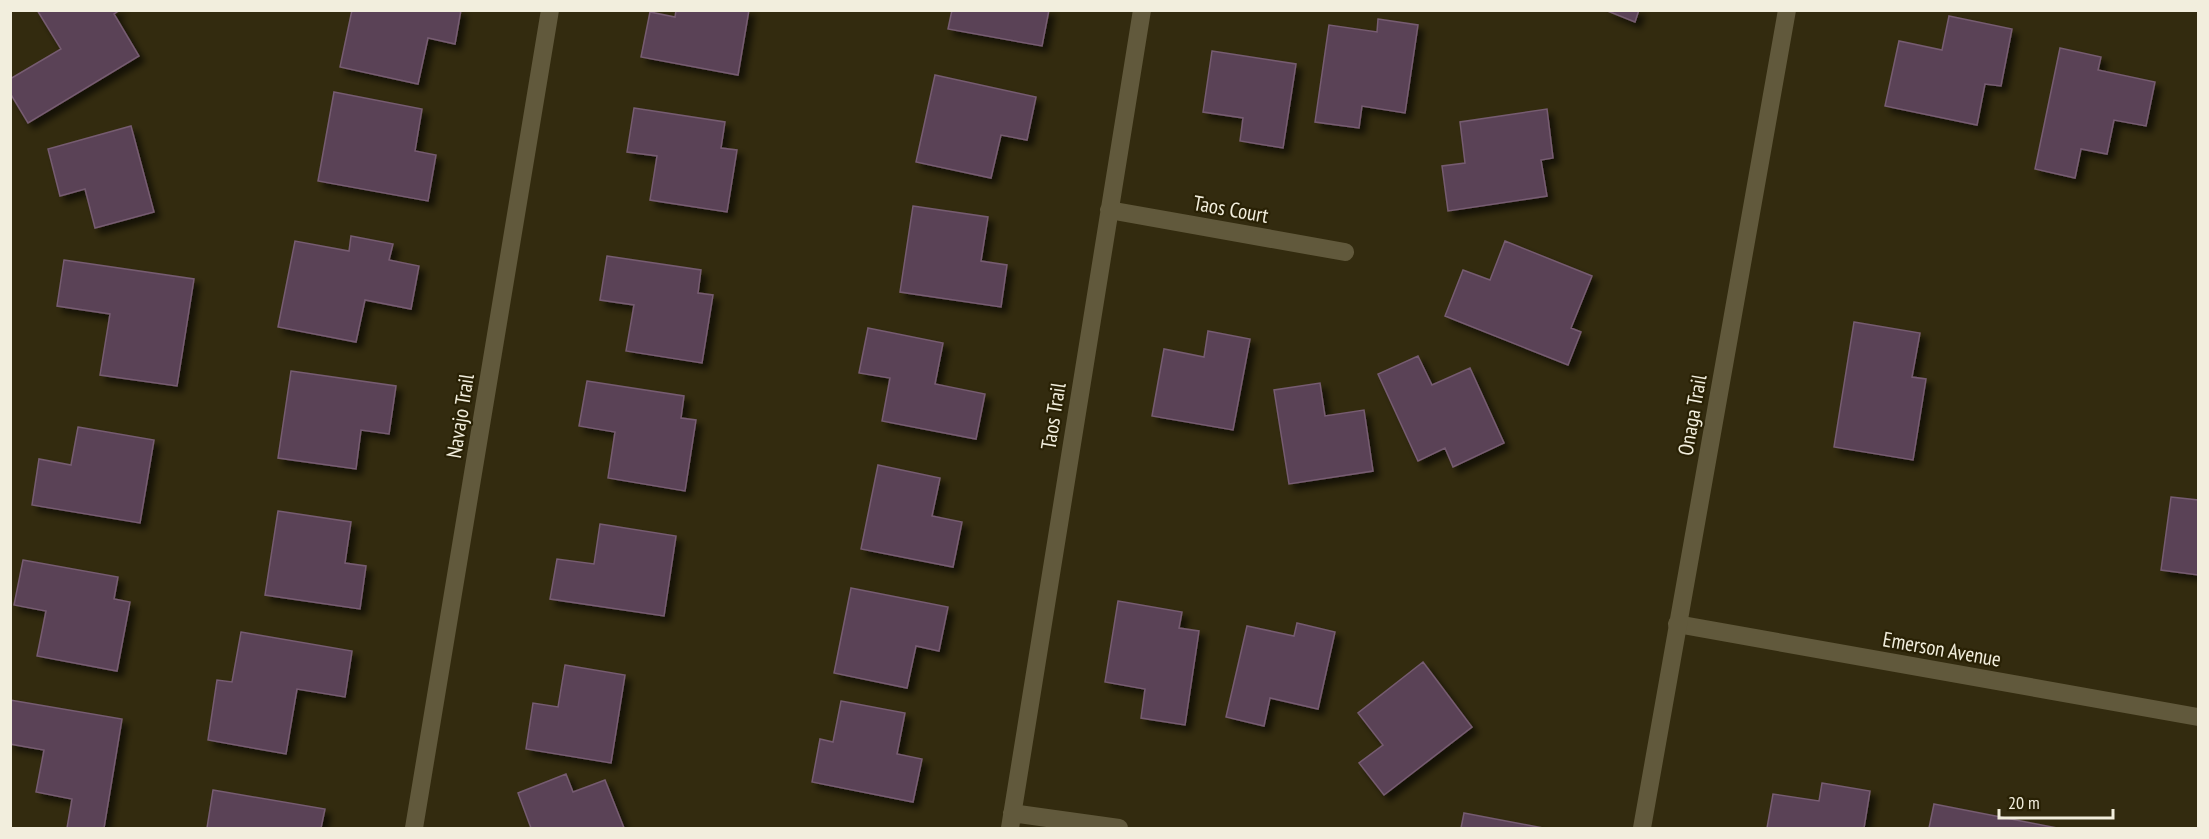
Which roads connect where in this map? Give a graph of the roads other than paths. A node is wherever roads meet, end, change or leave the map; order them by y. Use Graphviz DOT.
graph roads {
  1 [pos="550,10"];
  2 [pos="1142,10"];
  3 [pos="1787,10"];
  4 [pos="1109,210"];
  5 [pos="1345,252"];
  6 [pos="1677,624"];
  7 [pos="2199,717"];
  8 [pos="1011,821"];
  9 [pos="414,828"];
  10 [pos="1119,828"];
  11 [pos="1642,828"];
  1 -- 9 [label="street, Navajo Trail"];
  2 -- 4 [label="street, Taos Trail"];
  3 -- 6 [label="street, Onaga Trail"];
  4 -- 5 [label="street, Taos Court"];
  4 -- 8 [label="street, Taos Trail"];
  6 -- 7 [label="street, Emerson Avenue"];
  6 -- 11 [label="street, Onaga Trail"];
  8 -- 10 [label="street"];
}
